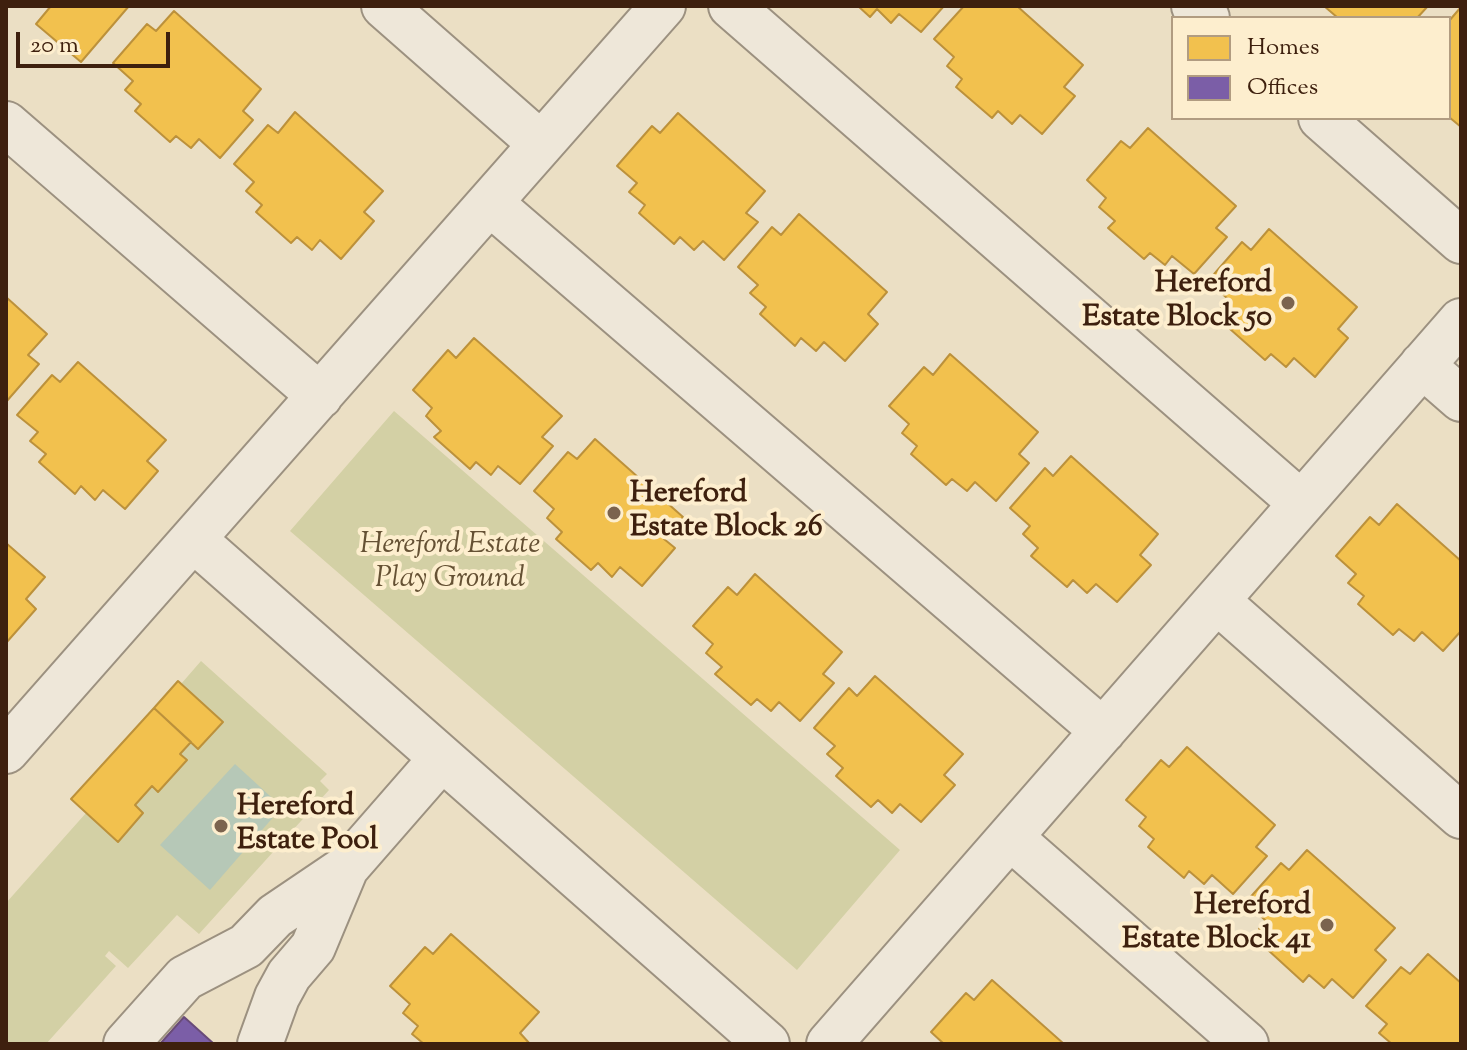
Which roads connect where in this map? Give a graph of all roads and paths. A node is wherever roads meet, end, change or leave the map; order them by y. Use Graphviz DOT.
graph roads {
  1 [pos="384,6"];
  2 [pos="663,6"];
  3 [pos="731,6"];
  4 [pos="1323,120"];
  5 [pos="6,124"];
  6 [pos="541,144"];
  7 [pos="490,203"];
  8 [pos="1461,241"];
  9 [pos="1461,321"];
  10 [pos="1422,365"];
  11 [pos="320,396"];
  12 [pos="1461,399"];
  13 [pos="1301,503"];
  14 [pos="193,539"];
  15 [pos="1217,601"];
  16 [pos="1103,731"];
  17 [pos="6,751"];
  18 [pos="442,758"];
  19 [pos="1461,816"];
  20 [pos="1010,837"];
  21 [pos="346,868"];
  22 [pos="126,1044"];
  23 [pos="260,1044"];
  24 [pos="767,1044"];
  25 [pos="829,1044"];
  26 [pos="1246,1044"];
  1 -- 6 [label="street"];
  2 -- 6 [label="street"];
  3 -- 13 [label="street"];
  4 -- 8 [label="street"];
  5 -- 11 [label="street"];
  6 -- 7 [label="street"];
  7 -- 11 [label="street"];
  7 -- 16 [label="street"];
  9 -- 10 [label="street"];
  10 -- 12 [label="street"];
  10 -- 13 [label="street"];
  11 -- 14 [label="street"];
  13 -- 15 [label="street"];
  14 -- 17 [label="street"];
  14 -- 18 [label="street"];
  15 -- 16 [label="street"];
  15 -- 19 [label="street"];
  16 -- 20 [label="street"];
  18 -- 21 [label="street"];
  18 -- 24 [label="street"];
  20 -- 25 [label="street"];
  20 -- 26 [label="street"];
  21 -- 22 [label="street"];
  21 -- 23 [label="street"];
}
